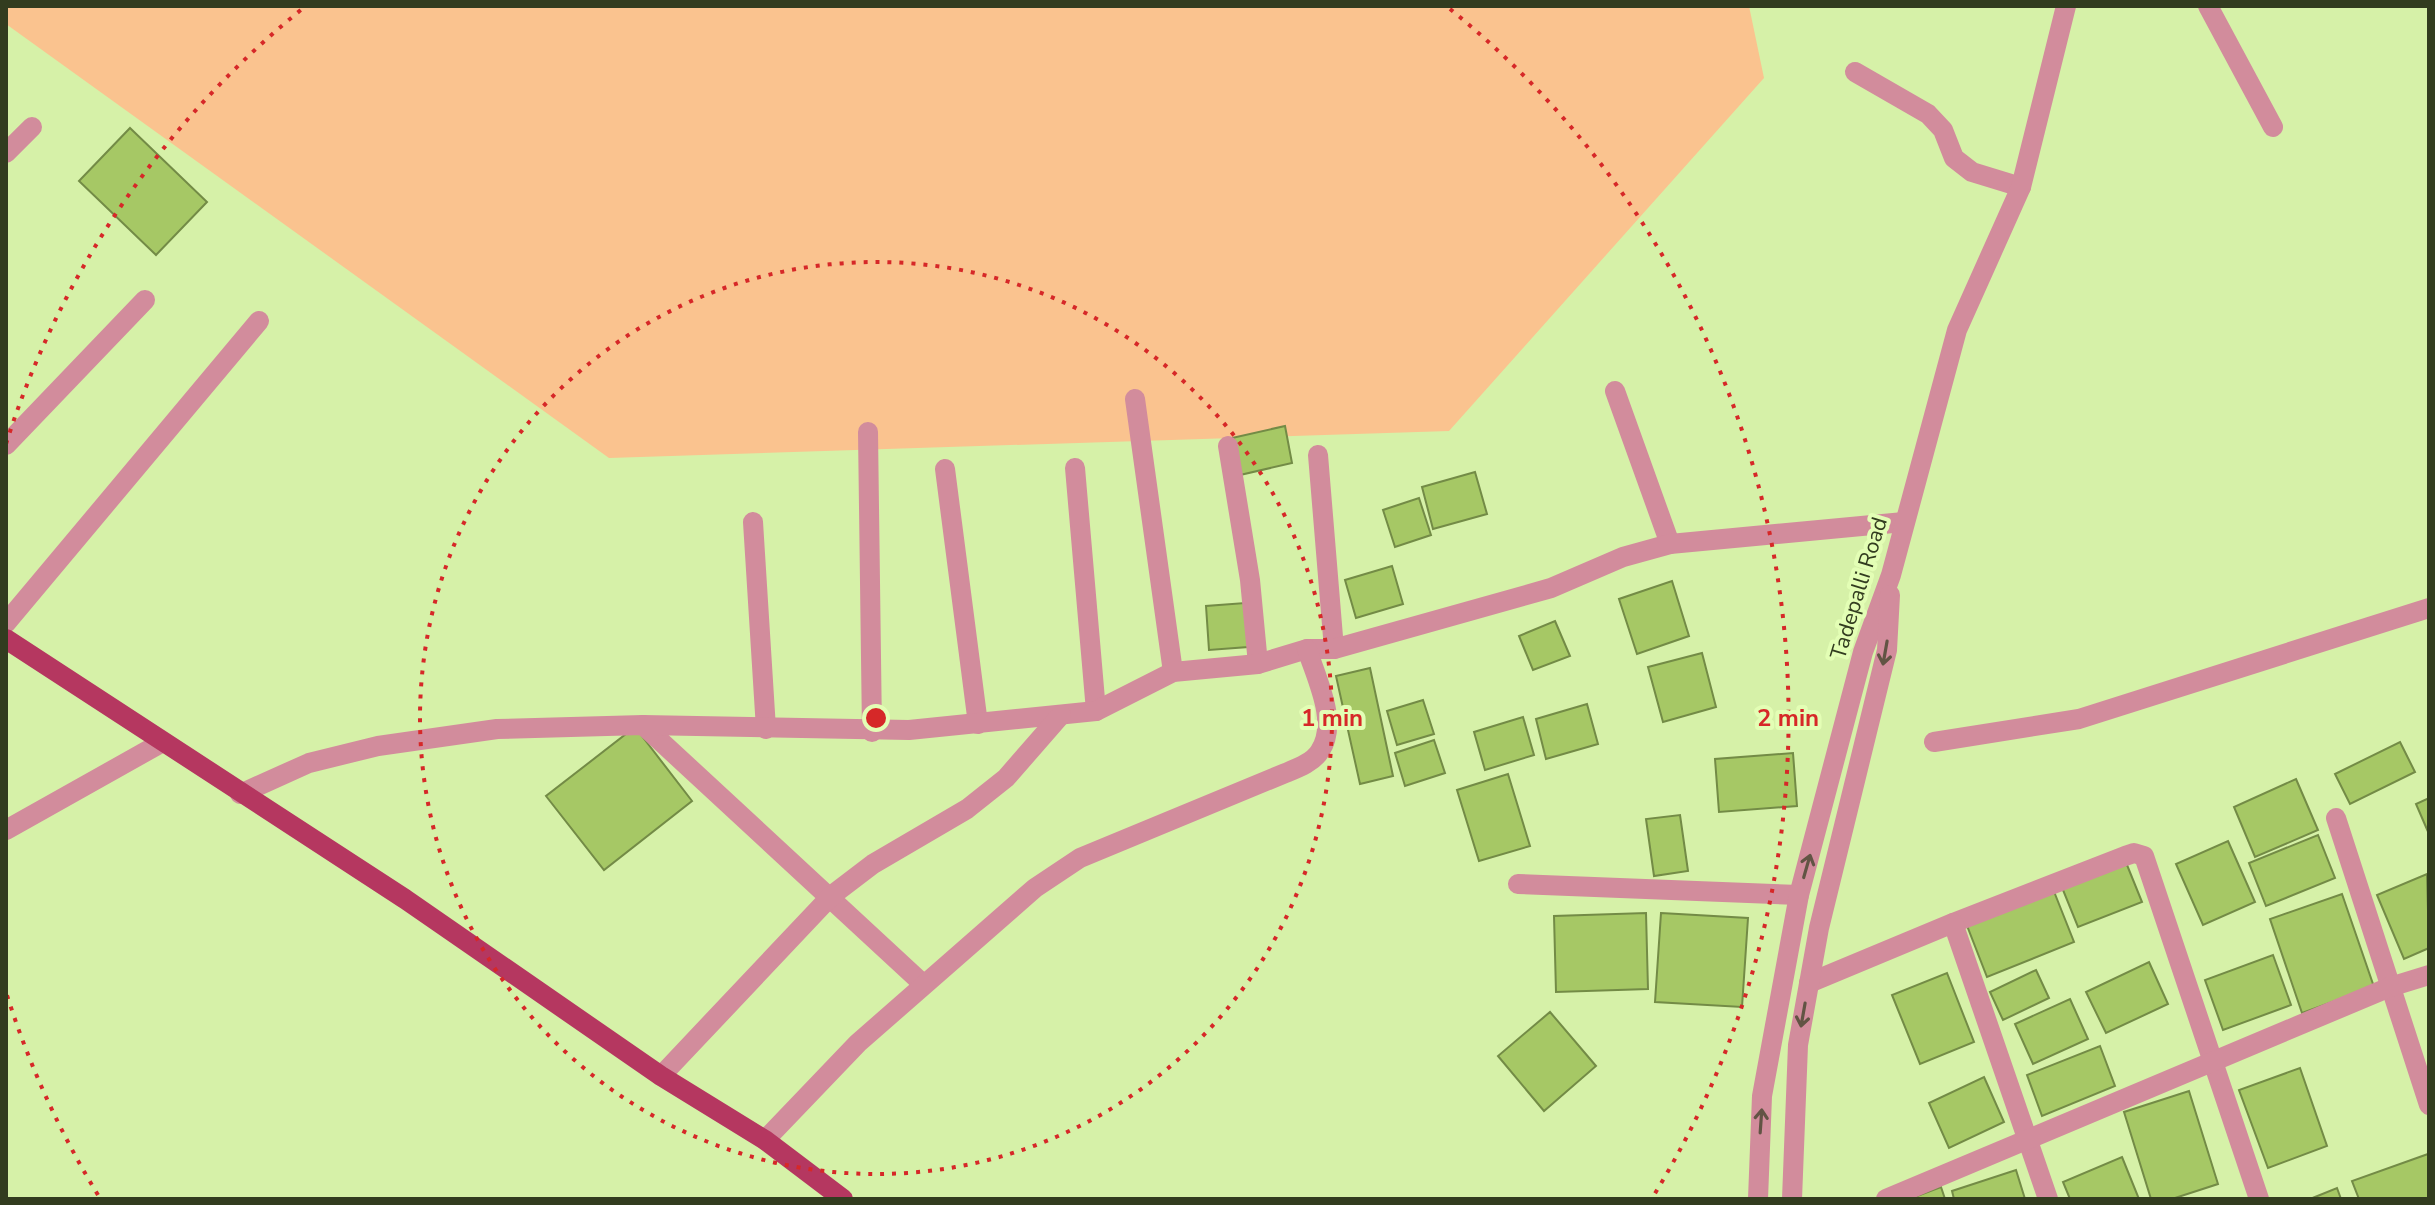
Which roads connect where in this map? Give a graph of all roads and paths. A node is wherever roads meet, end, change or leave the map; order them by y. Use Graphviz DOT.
graph roads {
  1 [pos="2066,6"];
  2 [pos="2208,6"];
  3 [pos="1855,72"];
  4 [pos="32,127"];
  5 [pos="2273,127"];
  6 [pos="6,153"];
  7 [pos="2021,187"];
  8 [pos="145,300"];
  9 [pos="259,321"];
  10 [pos="1615,391"];
  11 [pos="1135,399"];
  12 [pos="868,432"];
  13 [pos="6,445"];
  14 [pos="1228,446"];
  15 [pos="1318,455"];
  16 [pos="1075,468"];
  17 [pos="945,469"];
  18 [pos="753,522"];
  19 [pos="1904,522"];
  20 [pos="1670,544"];
  21 [pos="1891,575"];
  22 [pos="2429,608"];
  23 [pos="6,623"];
  24 [pos="6,639"];
  25 [pos="1307,649"];
  26 [pos="1334,649"];
  27 [pos="1258,664"];
  28 [pos="1173,672"];
  29 [pos="1096,711"];
  30 [pos="1061,715"];
  31 [pos="978,724"];
  32 [pos="643,725"];
  33 [pos="766,729"];
  34 [pos="872,732"];
  35 [pos="1934,742"];
  36 [pos="161,743"];
  37 [pos="240,794"];
  38 [pos="2336,818"];
  39 [pos="6,830"];
  40 [pos="1518,884"];
  41 [pos="1799,895"];
  42 [pos="831,896"];
  43 [pos="1953,923"];
  44 [pos="2429,975"];
  45 [pos="1809,983"];
  46 [pos="923,984"];
  47 [pos="2390,987"];
  48 [pos="2212,1062"];
  49 [pos="661,1076"];
  50 [pos="2429,1105"];
  51 [pos="2028,1139"];
  52 [pos="765,1140"];
  53 [pos="843,1199"];
  54 [pos="1758,1199"];
  55 [pos="1792,1199"];
  56 [pos="1886,1199"];
  57 [pos="2048,1199"];
  58 [pos="2259,1199"];
  1 -- 7 [label="street, Tadepalli Road"];
  2 -- 5 [label="street"];
  3 -- 7 [label="street"];
  4 -- 6 [label="street"];
  7 -- 19 [label="street, Tadepalli Road"];
  8 -- 13 [label="street"];
  9 -- 23 [label="street"];
  10 -- 20 [label="street"];
  11 -- 28 [label="street"];
  12 -- 34 [label="street"];
  14 -- 27 [label="street"];
  15 -- 26 [label="street"];
  16 -- 29 [label="street"];
  17 -- 31 [label="street"];
  18 -- 33 [label="street"];
  19 -- 20 [label="street"];
  19 -- 21 [label="street, Tadepalli Road"];
  20 -- 26 [label="street"];
  41 -- 21 [label="street, Tadepalli Road, one-way"];
  21 -- 45 [label="street, one-way"];
  22 -- 35 [label="street"];
  24 -- 36 [label="main road"];
  25 -- 26 [label="street"];
  25 -- 27 [label="street"];
  25 -- 46 [label="street"];
  27 -- 28 [label="street"];
  28 -- 29 [label="street"];
  29 -- 30 [label="street"];
  30 -- 31 [label="street"];
  30 -- 42 [label="street"];
  31 -- 34 [label="street"];
  32 -- 33 [label="street"];
  32 -- 37 [label="street"];
  32 -- 42 [label="street"];
  33 -- 34 [label="street"];
  36 -- 37 [label="main road"];
  36 -- 39 [label="street"];
  37 -- 49 [label="main road"];
  38 -- 47 [label="street"];
  40 -- 41 [label="street"];
  54 -- 41 [label="street, Tadepalli Road, one-way"];
  42 -- 46 [label="street"];
  42 -- 49 [label="street"];
  43 -- 45 [label="street"];
  43 -- 48 [label="street"];
  43 -- 51 [label="street"];
  44 -- 47 [label="street"];
  45 -- 55 [label="street, one-way"];
  46 -- 52 [label="street"];
  47 -- 48 [label="street"];
  47 -- 50 [label="street"];
  48 -- 51 [label="street"];
  48 -- 58 [label="street"];
  49 -- 52 [label="main road"];
  51 -- 56 [label="street"];
  51 -- 57 [label="street"];
  52 -- 53 [label="main road"];
}
